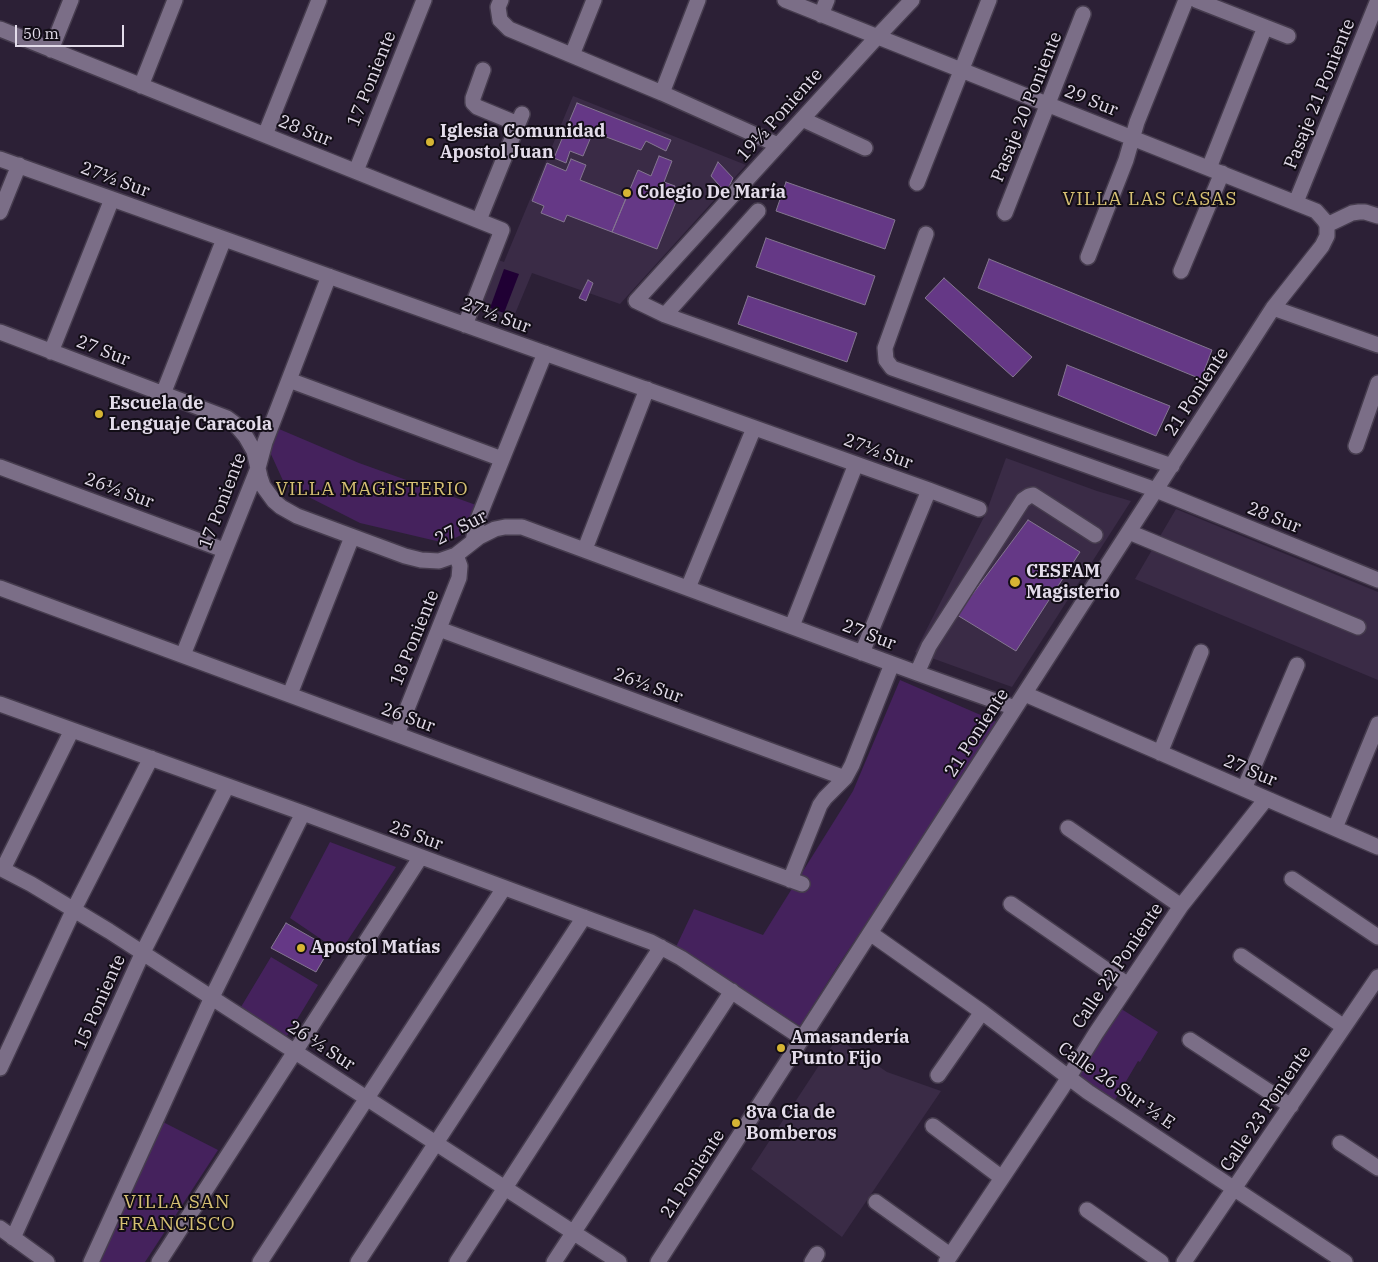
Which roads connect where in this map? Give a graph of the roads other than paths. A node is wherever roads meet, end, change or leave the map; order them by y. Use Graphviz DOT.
graph roads {
  1 [pos="71,0"];
  2 [pos="176,0"];
  3 [pos="319,0"];
  4 [pos="424,0"];
  5 [pos="501,0"];
  6 [pos="594,0"];
  7 [pos="698,0"];
  8 [pos="785,0"];
  9 [pos="827,0"];
  10 [pos="912,0"];
  11 [pos="989,0"];
  12 [pos="1186,0"];
  13 [pos="1196,0"];
  14 [pos="1378,0"];
  15 [pos="1084,14"];
  16 [pos="821,15"];
  17 [pos="1265,27"];
  18 [pos="0,29"];
  19 [pos="1288,36"];
  20 [pos="877,37"];
  21 [pos="51,50"];
  22 [pos="572,55"];
  23 [pos="484,70"];
  24 [pos="961,70"];
  25 [pos="142,86"];
  26 [pos="662,93"];
  27 [pos="1048,104"];
  28 [pos="802,119"];
  29 [pos="265,135"];
  30 [pos="1132,138"];
  31 [pos="778,145"];
  32 [pos="866,148"];
  33 [pos="0,159"];
  34 [pos="19,166"];
  35 [pos="356,171"];
  36 [pos="1216,171"];
  37 [pos="917,183"];
  38 [pos="112,199"];
  39 [pos="1296,202"];
  40 [pos="758,211"];
  41 [pos="0,212"];
  42 [pos="1005,213"];
  43 [pos="1378,216"];
  44 [pos="478,220"];
  45 [pos="1327,225"];
  46 [pos="926,234"];
  47 [pos="224,239"];
  48 [pos="1088,257"];
  49 [pos="1181,271"];
  50 [pos="329,276"];
  51 [pos="636,301"];
  52 [pos="1273,308"];
  53 [pos="665,314"];
  54 [pos="465,325"];
  55 [pos="0,332"];
  56 [pos="1378,345"];
  57 [pos="51,352"];
  58 [pos="545,353"];
  59 [pos="289,380"];
  60 [pos="1378,383"];
  61 [pos="647,390"];
  62 [pos="163,394"];
  63 [pos="754,428"];
  64 [pos="1356,446"];
  65 [pos="502,460"];
  66 [pos="856,464"];
  67 [pos="1172,466"];
  68 [pos="0,467"];
  69 [pos="258,468"];
  70 [pos="929,490"];
  71 [pos="1156,490"];
  72 [pos="979,509"];
  73 [pos="1129,532"];
  74 [pos="1095,535"];
  75 [pos="352,536"];
  76 [pos="473,541"];
  77 [pos="584,549"];
  78 [pos="224,550"];
  79 [pos="456,555"];
  80 [pos="1378,580"];
  81 [pos="0,588"];
  82 [pos="688,588"];
  83 [pos="792,626"];
  84 [pos="1358,627"];
  85 [pos="439,629"];
  86 [pos="1201,652"];
  87 [pos="862,653"];
  88 [pos="182,655"];
  89 [pos="892,664"];
  90 [pos="1297,665"];
  91 [pos="917,673"];
  92 [pos="290,694"];
  93 [pos="1025,694"];
  94 [pos="0,704"];
  95 [pos="1016,708"];
  96 [pos="1378,724"];
  97 [pos="72,730"];
  98 [pos="396,734"];
  99 [pos="1160,753"];
  100 [pos="151,758"];
  101 [pos="845,778"];
  102 [pos="227,786"];
  103 [pos="1244,789"];
  104 [pos="1266,798"];
  105 [pos="304,813"];
  106 [pos="1068,828"];
  107 [pos="1335,828"];
  108 [pos="1378,847"];
  109 [pos="420,858"];
  110 [pos="1,869"];
  111 [pos="1292,879"];
  112 [pos="504,888"];
  113 [pos="1010,904"];
  114 [pos="1181,906"];
  115 [pos="74,910"];
  116 [pos="584,918"];
  117 [pos="870,933"];
  118 [pos="1378,937"];
  119 [pos="661,947"];
  120 [pos="143,952"];
  121 [pos="1242,956"];
  122 [pos="1378,978"];
  123 [pos="1128,985"];
  124 [pos="732,991"];
  125 [pos="212,997"];
  126 [pos="982,1012"];
  127 [pos="1344,1027"];
  128 [pos="802,1038"];
  129 [pos="1190,1040"];
  130 [pos="294,1051"];
  131 [pos="0,1068"];
  132 [pos="938,1075"];
  133 [pos="1068,1078"];
  134 [pos="367,1098"];
  135 [pos="1291,1106"];
  136 [pos="933,1126"];
  137 [pos="436,1143"];
  138 [pos="1340,1143"];
  139 [pos="1378,1168"];
  140 [pos="1002,1178"];
  141 [pos="504,1188"];
  142 [pos="1235,1188"];
  143 [pos="876,1202"];
  144 [pos="1087,1210"];
  145 [pos="0,1228"];
  146 [pos="573,1233"];
  147 [pos="13,1238"];
  148 [pos="948,1258"];
  149 [pos="47,1262"];
  150 [pos="91,1262"];
  151 [pos="159,1262"];
  152 [pos="260,1262"];
  153 [pos="358,1262"];
  154 [pos="457,1262"];
  155 [pos="554,1262"];
  156 [pos="619,1262"];
  157 [pos="658,1262"];
  158 [pos="1161,1262"];
  159 [pos="1184,1262"];
  160 [pos="1345,1262"];
  1 -- 21 [label="street"];
  2 -- 25 [label="street"];
  3 -- 29 [label="street"];
  4 -- 35 [label="street, 17 Poniente"];
  5 -- 22 [label="street"];
  6 -- 22 [label="street"];
  7 -- 26 [label="street"];
  8 -- 16 [label="street, 29 Sur"];
  9 -- 16 [label="street"];
  10 -- 20 [label="street, 19½ Poniente"];
  11 -- 24 [label="street"];
  12 -- 30 [label="street"];
  13 -- 17 [label="street"];
  14 -- 39 [label="street, Pasaje 21 Poniente"];
  15 -- 27 [label="street, Pasaje 20 Poniente"];
  16 -- 20 [label="street, 29 Sur"];
  17 -- 19 [label="street"];
  17 -- 36 [label="street"];
  18 -- 21 [label="street, 28 Sur"];
  20 -- 24 [label="street, 29 Sur"];
  20 -- 28 [label="street, 19½ Poniente"];
  21 -- 25 [label="street, 28 Sur"];
  22 -- 26 [label="street"];
  23 -- 44 [label="street"];
  24 -- 27 [label="street, 29 Sur"];
  24 -- 37 [label="street"];
  25 -- 29 [label="street, 28 Sur"];
  26 -- 31 [label="street"];
  27 -- 30 [label="street, 29 Sur"];
  27 -- 42 [label="street, Pasaje 20 Poniente"];
  28 -- 31 [label="street, 19½ Poniente"];
  28 -- 32 [label="street"];
  29 -- 35 [label="street, 28 Sur"];
  30 -- 36 [label="street, 29 Sur"];
  30 -- 48 [label="street"];
  31 -- 51 [label="street, 19½ Poniente"];
  33 -- 34 [label="street, 27½ Sur"];
  34 -- 38 [label="street, 27½ Sur"];
  34 -- 41 [label="street"];
  35 -- 44 [label="street, 28 Sur"];
  36 -- 39 [label="street, 29 Sur"];
  36 -- 49 [label="street"];
  38 -- 47 [label="street, 27½ Sur"];
  38 -- 57 [label="street"];
  39 -- 45 [label="street, 29 Sur"];
  40 -- 53 [label="street"];
  43 -- 45 [label="street"];
  44 -- 54 [label="street, 28 Sur"];
  45 -- 52 [label="street, 21 Poniente"];
  46 -- 67 [label="street"];
  47 -- 50 [label="street, 27½ Sur"];
  47 -- 62 [label="street"];
  50 -- 54 [label="street, 27½ Sur"];
  50 -- 59 [label="street, 17 Poniente"];
  51 -- 53 [label="street, 28 Sur"];
  52 -- 56 [label="street"];
  52 -- 67 [label="street, 21 Poniente"];
  53 -- 71 [label="street, 28 Sur"];
  54 -- 58 [label="street, 27½ Sur"];
  55 -- 57 [label="street, 27 Sur"];
  57 -- 62 [label="street, 27 Sur"];
  58 -- 61 [label="street, 27½ Sur"];
  58 -- 65 [label="street"];
  59 -- 65 [label="street"];
  59 -- 69 [label="street, 17 Poniente"];
  60 -- 64 [label="street"];
  61 -- 63 [label="street, 27½ Sur"];
  61 -- 77 [label="street"];
  62 -- 69 [label="street, 27 Sur"];
  63 -- 66 [label="street, 27½ Sur"];
  63 -- 82 [label="street"];
  65 -- 76 [label="street"];
  66 -- 70 [label="street, 27½ Sur"];
  66 -- 83 [label="street"];
  67 -- 71 [label="street, 21 Poniente"];
  68 -- 78 [label="street, 26½ Sur"];
  69 -- 75 [label="street, 27 Sur"];
  69 -- 78 [label="street, 17 Poniente"];
  70 -- 72 [label="street, 27½ Sur"];
  70 -- 87 [label="street"];
  71 -- 73 [label="street, 21 Poniente"];
  71 -- 80 [label="street, 28 Sur"];
  73 -- 84 [label="street"];
  73 -- 93 [label="street, 21 Poniente"];
  74 -- 91 [label="street"];
  75 -- 79 [label="street, 27 Sur"];
  75 -- 92 [label="street"];
  76 -- 77 [label="street, 27 Sur"];
  76 -- 79 [label="street, 27 Sur"];
  77 -- 82 [label="street, 27 Sur"];
  78 -- 88 [label="street, 17 Poniente"];
  79 -- 85 [label="street, 18 Poniente"];
  81 -- 88 [label="street, 26 Sur"];
  82 -- 83 [label="street, 27 Sur"];
  83 -- 87 [label="street, 27 Sur"];
  85 -- 98 [label="street, 18 Poniente"];
  85 -- 101 [label="street, 26½ Sur"];
  86 -- 99 [label="street"];
  87 -- 89 [label="street, 27 Sur"];
  88 -- 92 [label="street, 26 Sur"];
  89 -- 91 [label="street, 27 Sur"];
  89 -- 101 [label="street"];
  90 -- 103 [label="street"];
  91 -- 95 [label="street, 27 Sur"];
  92 -- 98 [label="street, 26 Sur"];
  93 -- 95 [label="street, 21 Poniente"];
  93 -- 99 [label="street, 27 Sur"];
  94 -- 97 [label="street, 25 Sur"];
  95 -- 117 [label="street, 21 Poniente"];
  96 -- 107 [label="street"];
  97 -- 100 [label="street, 25 Sur"];
  97 -- 110 [label="street"];
  98 -- 101 [label="street, 26 Sur"];
  99 -- 103 [label="street, 27 Sur"];
  100 -- 102 [label="street, 25 Sur"];
  100 -- 115 [label="street"];
  102 -- 105 [label="street, 25 Sur"];
  102 -- 120 [label="street, 15 Poniente"];
  103 -- 104 [label="street, 27 Sur"];
  104 -- 107 [label="street, 27 Sur"];
  104 -- 114 [label="street, Calle 22 Poniente"];
  105 -- 109 [label="street, 25 Sur"];
  105 -- 125 [label="street"];
  106 -- 114 [label="street"];
  107 -- 108 [label="street, 27 Sur"];
  109 -- 112 [label="street, 25 Sur"];
  109 -- 130 [label="street"];
  110 -- 115 [label="street, 26 ½ Sur"];
  111 -- 118 [label="street"];
  112 -- 116 [label="street, 25 Sur"];
  112 -- 134 [label="street"];
  113 -- 123 [label="street"];
  114 -- 123 [label="street, Calle 22 Poniente"];
  115 -- 120 [label="street, 26 ½ Sur"];
  115 -- 131 [label="street"];
  116 -- 119 [label="street, 25 Sur"];
  116 -- 137 [label="street"];
  117 -- 126 [label="street, Calle 26 Sur ½ E"];
  117 -- 128 [label="street, 21 Poniente"];
  119 -- 124 [label="street, 25 Sur"];
  119 -- 141 [label="street"];
  120 -- 125 [label="street, 26 ½ Sur"];
  120 -- 147 [label="street, 15 Poniente"];
  121 -- 127 [label="street"];
  122 -- 127 [label="street, Calle 23 Poniente"];
  123 -- 133 [label="street, Calle 22 Poniente"];
  124 -- 128 [label="street, 25 Sur"];
  124 -- 146 [label="street"];
  125 -- 130 [label="street, 26 ½ Sur"];
  125 -- 150 [label="street"];
  126 -- 132 [label="street"];
  126 -- 133 [label="street, Calle 26 Sur ½ E"];
  127 -- 135 [label="street, Calle 23 Poniente"];
  128 -- 157 [label="street, 21 Poniente"];
  129 -- 135 [label="street"];
  130 -- 134 [label="street, 26 ½ Sur"];
  130 -- 151 [label="street"];
  133 -- 140 [label="street, Calle 22 Poniente"];
  133 -- 142 [label="street, Calle 26 Sur ½ E"];
  134 -- 137 [label="street, 26 ½ Sur"];
  134 -- 152 [label="street"];
  135 -- 142 [label="street, Calle 23 Poniente"];
  136 -- 140 [label="street"];
  137 -- 141 [label="street, 26 ½ Sur"];
  137 -- 153 [label="street"];
  138 -- 139 [label="street"];
  140 -- 148 [label="street, Calle 22 Poniente"];
  141 -- 146 [label="street, 26 ½ Sur"];
  141 -- 154 [label="street"];
  142 -- 159 [label="street, Calle 23 Poniente"];
  142 -- 160 [label="street, Calle 26 Sur ½ E"];
  143 -- 148 [label="street"];
  144 -- 158 [label="street"];
  145 -- 147 [label="street"];
  146 -- 155 [label="street"];
  146 -- 156 [label="street, 26 ½ Sur"];
  147 -- 149 [label="street"];
}
